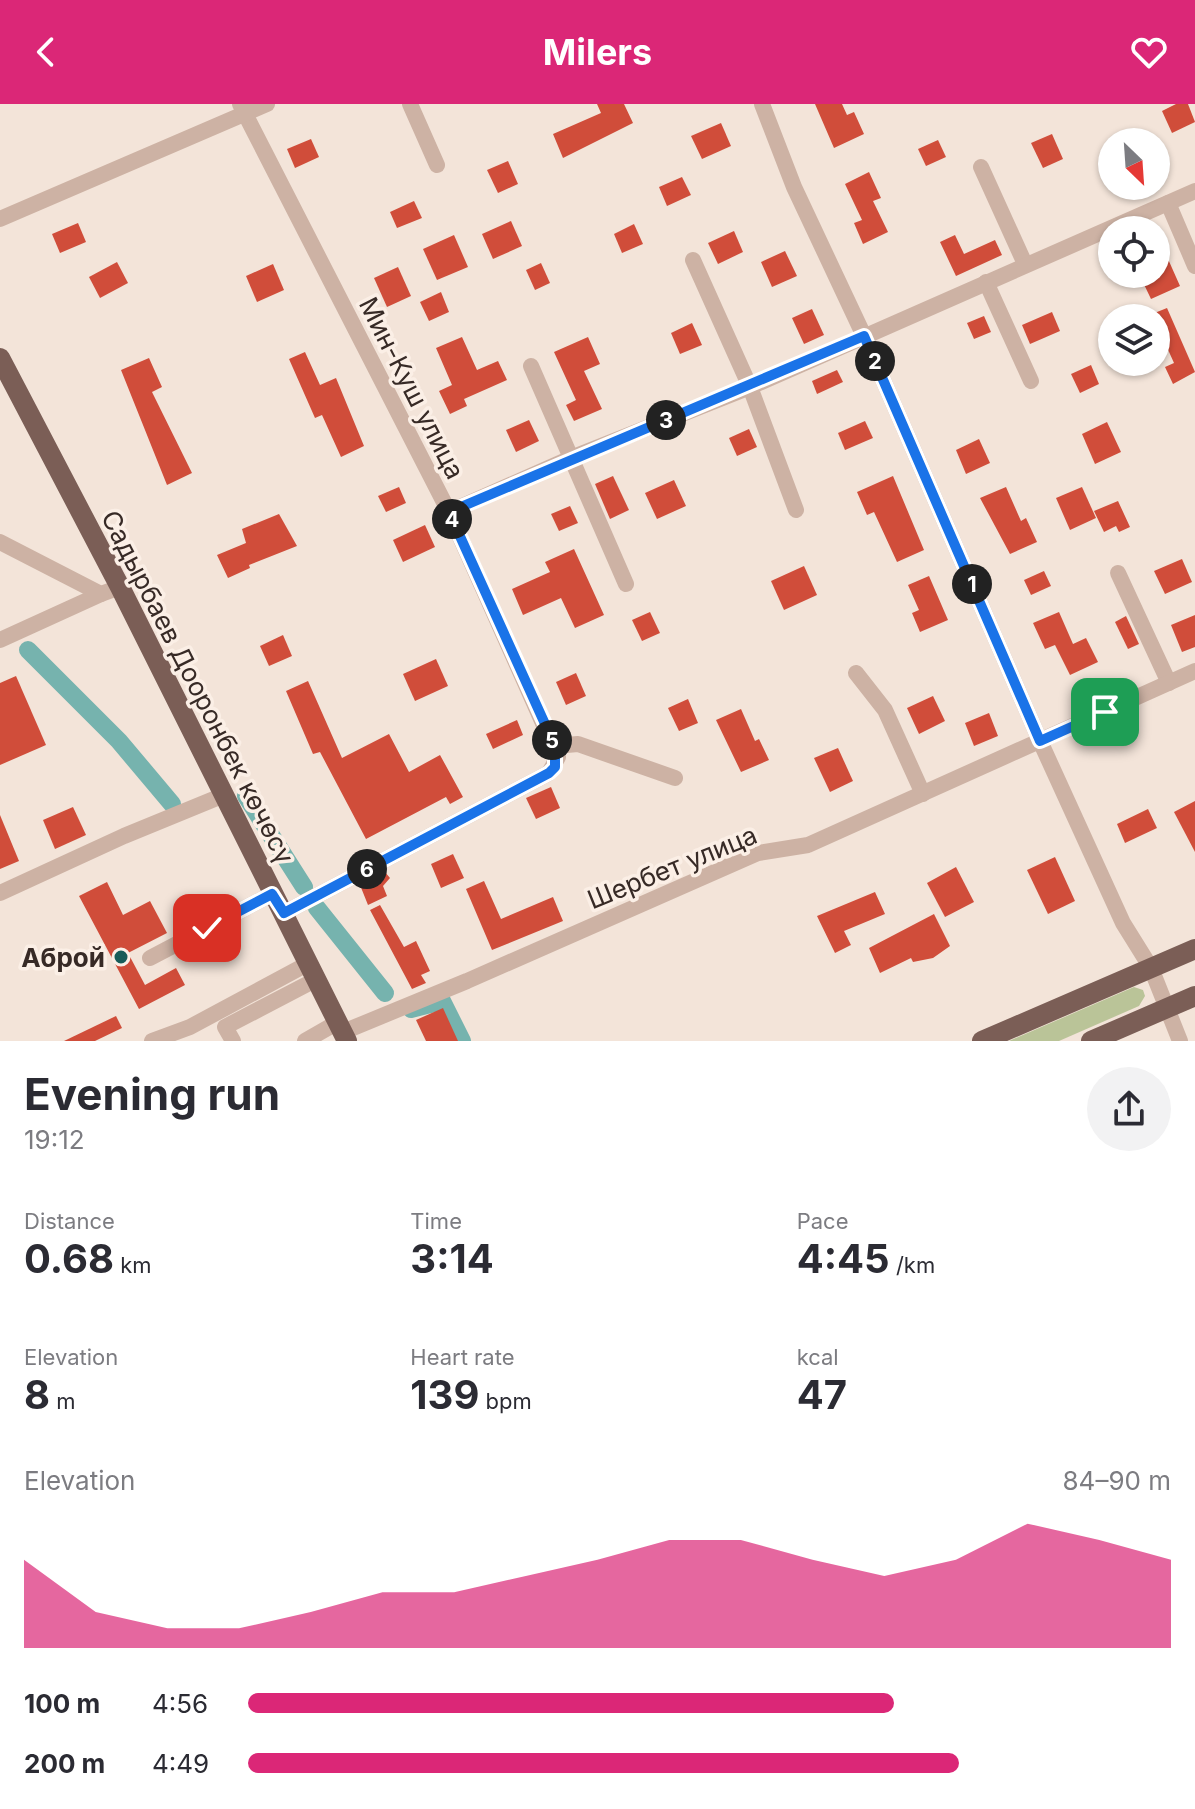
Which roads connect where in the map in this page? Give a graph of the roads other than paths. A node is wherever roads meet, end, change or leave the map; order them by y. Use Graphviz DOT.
graph roads {
  1 [pos="267,104"];
  2 [pos="410,104"];
  3 [pos="762,104"];
  4 [pos="242,109"];
  5 [pos="437,165"];
  6 [pos="981,167"];
  7 [pos="1195,191"];
  8 [pos="1168,203"];
  9 [pos="0,219"];
  10 [pos="693,260"];
  11 [pos="1025,264"];
  12 [pos="1195,266"];
  13 [pos="986,282"];
  14 [pos="864,336"];
  15 [pos="0,358"];
  16 [pos="531,366"];
  17 [pos="1031,381"];
  18 [pos="750,387"];
  19 [pos="571,458"];
  20 [pos="796,510"];
  21 [pos="449,512"];
  22 [pos="0,542"];
  23 [pos="1118,573"];
  24 [pos="626,584"];
  25 [pos="111,591"];
  26 [pos="0,640"];
  27 [pos="1195,671"];
  28 [pos="856,673"];
  29 [pos="1169,683"];
  30 [pos="1040,741"];
  31 [pos="555,746"];
  32 [pos="675,778"];
  33 [pos="923,794"];
  34 [pos="224,795"];
  35 [pos="0,893"];
  36 [pos="272,894"];
  37 [pos="284,913"];
  38 [pos="1195,949"];
  39 [pos="150,958"];
  40 [pos="1151,968"];
  41 [pos="313,971"];
  42 [pos="1195,996"];
  43 [pos="1168,1008"];
  44 [pos="342,1032"];
  45 [pos="152,1041"];
  46 [pos="233,1041"];
  47 [pos="305,1041"];
  48 [pos="982,1041"];
  49 [pos="1091,1041"];
  50 [pos="1180,1041"];
  1 -- 4 [label="street"];
  2 -- 5 [label="street"];
  3 -- 14 [label="street"];
  4 -- 9 [label="street"];
  4 -- 21 [label="street, Мин-Куш улица"];
  6 -- 11 [label="street"];
  7 -- 8 [label="street"];
  8 -- 11 [label="street"];
  8 -- 12 [label="street"];
  10 -- 18 [label="street"];
  11 -- 13 [label="street"];
  13 -- 14 [label="street"];
  13 -- 17 [label="street"];
  14 -- 18 [label="street"];
  14 -- 30 [label="street"];
  15 -- 25 [label="main road, Садырбаев Дооронбек көчөсү"];
  16 -- 19 [label="street"];
  18 -- 19 [label="street"];
  18 -- 20 [label="street"];
  19 -- 21 [label="street"];
  19 -- 24 [label="street"];
  21 -- 31 [label="street, Мин-Куш улица"];
  22 -- 25 [label="street"];
  23 -- 29 [label="street"];
  25 -- 26 [label="street"];
  25 -- 34 [label="main road, Садырбаев Дооронбек көчөсү"];
  27 -- 29 [label="street, Шербет улица"];
  28 -- 33 [label="street"];
  29 -- 30 [label="street, Шербет улица"];
  30 -- 33 [label="street, Шербет улица"];
  30 -- 40 [label="street"];
  31 -- 32 [label="street"];
  31 -- 37 [label="street"];
  33 -- 44 [label="street, Шербет улица"];
  34 -- 35 [label="street"];
  34 -- 36 [label="main road, Садырбаев Дооронбек көчөсү"];
  36 -- 37 [label="main road, Садырбаев Дооронбек көчөсү"];
  36 -- 39 [label="street"];
  37 -- 41 [label="main road, Садырбаев Дооронбек көчөсү"];
  38 -- 40 [label="main road"];
  40 -- 43 [label="street"];
  40 -- 48 [label="main road"];
  41 -- 44 [label="main road, Садырбаев Дооронбек көчөсү"];
  41 -- 45 [label="street"];
  41 -- 46 [label="street"];
  42 -- 43 [label="main road"];
  43 -- 49 [label="main road"];
  43 -- 50 [label="street"];
  44 -- 47 [label="street, Шербет улица"];
}
